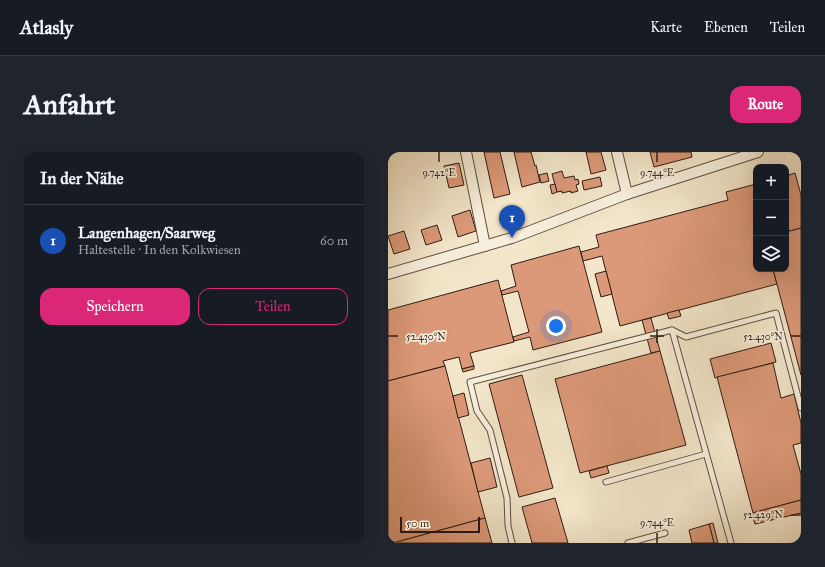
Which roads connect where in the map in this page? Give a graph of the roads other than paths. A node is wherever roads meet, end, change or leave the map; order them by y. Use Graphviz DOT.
graph roads {
  1 [pos="466,152"];
  2 [pos="617,152"];
  3 [pos="758,152"];
  4 [pos="627,194"];
  5 [pos="485,246"];
  6 [pos="388,274"];
  7 [pos="672,330"];
  8 [pos="801,408"];
  9 [pos="706,454"];
  10 [pos="606,482"];
  11 [pos="665,533"];
  12 [pos="512,543"];
  13 [pos="628,543"];
  14 [pos="731,543"];
  1 -- 5 [label="street"];
  2 -- 4 [label="street"];
  3 -- 4 [label="street"];
  4 -- 5 [label="street"];
  5 -- 6 [label="street"];
  7 -- 8 [label="lane"];
  7 -- 9 [label="lane"];
  7 -- 12 [label="lane"];
  9 -- 10 [label="lane"];
  9 -- 14 [label="lane"];
  11 -- 13 [label="lane"];
}
